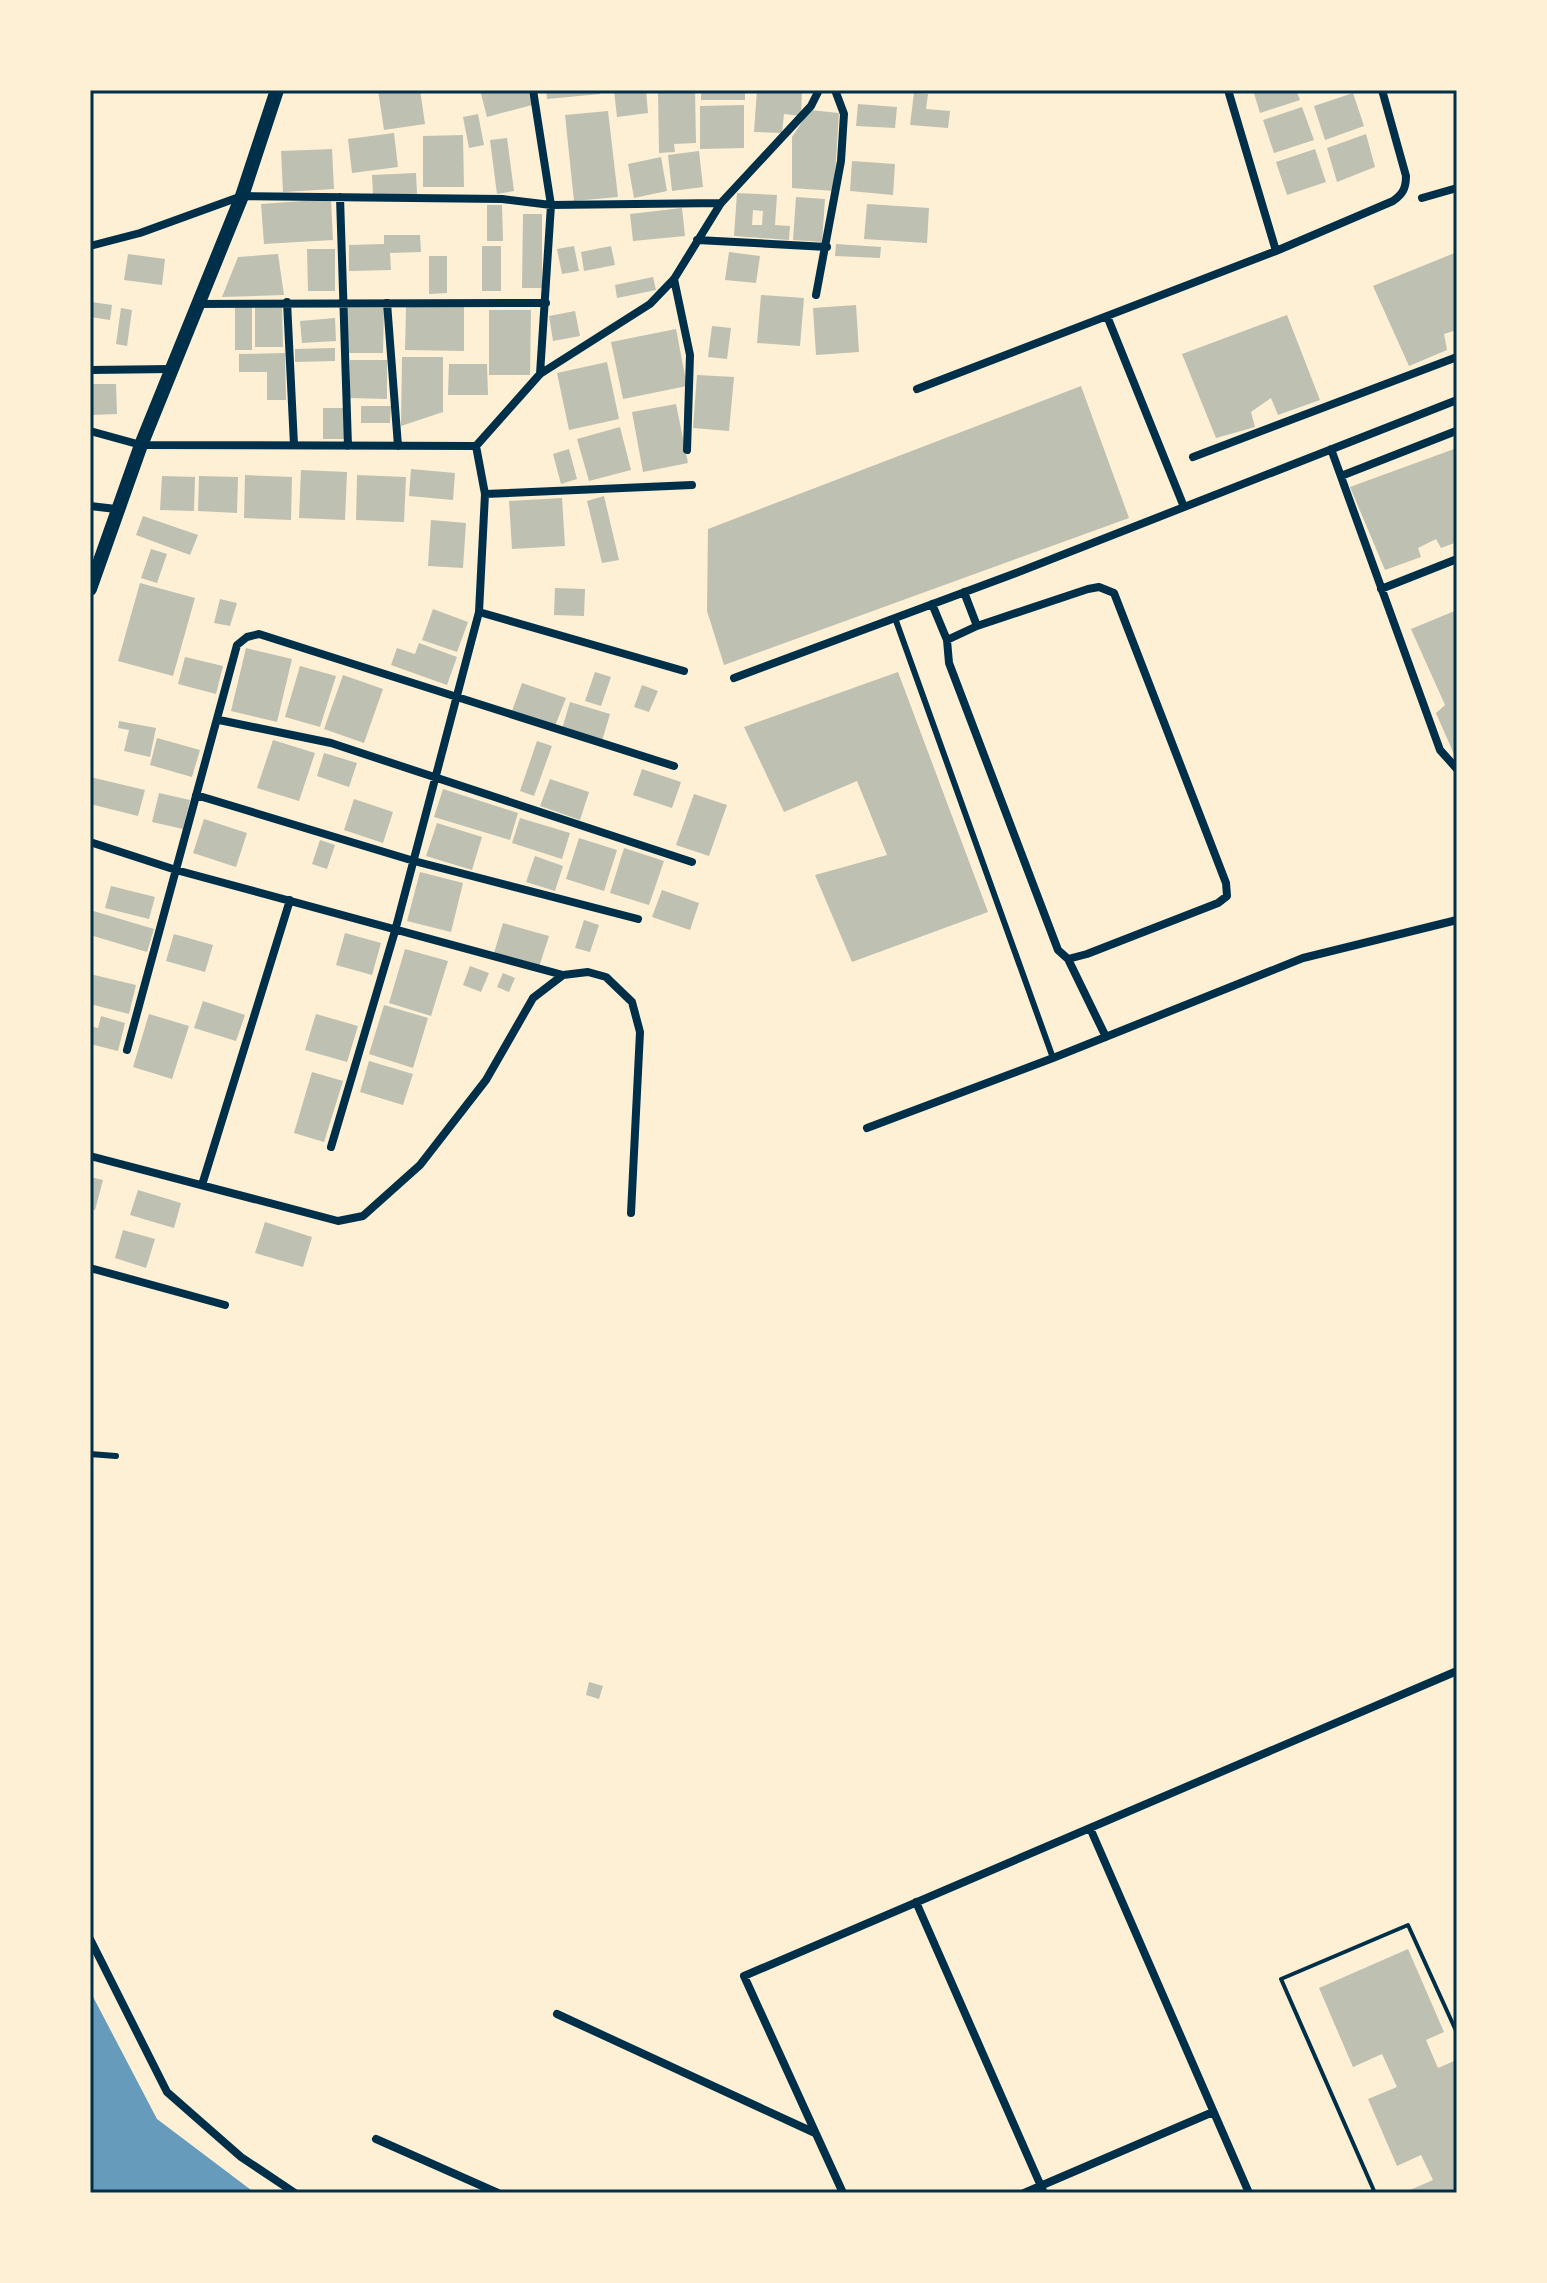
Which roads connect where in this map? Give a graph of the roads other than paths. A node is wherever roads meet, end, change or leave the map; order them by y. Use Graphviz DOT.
graph roads {
  1 [pos="277,90"];
  2 [pos="533,90"];
  3 [pos="819,90"];
  4 [pos="835,90"];
  5 [pos="1228,90"];
  6 [pos="1382,90"];
  7 [pos="1457,188"];
  8 [pos="242,196"];
  9 [pos="340,197"];
  10 [pos="1422,198"];
  11 [pos="721,203"];
  12 [pos="551,205"];
  13 [pos="697,240"];
  14 [pos="90,246"];
  15 [pos="827,247"];
  16 [pos="1276,251"];
  17 [pos="674,279"];
  18 [pos="816,295"];
  19 [pos="287,302"];
  20 [pos="343,302"];
  21 [pos="387,303"];
  22 [pos="546,303"];
  23 [pos="196,304"];
  24 [pos="1107,316"];
  25 [pos="1457,357"];
  26 [pos="171,369"];
  27 [pos="90,370"];
  28 [pos="540,374"];
  29 [pos="917,389"];
  30 [pos="1457,400"];
  31 [pos="90,431"];
  32 [pos="1457,432"];
  33 [pos="141,445"];
  34 [pos="294,445"];
  35 [pos="348,446"];
  36 [pos="398,446"];
  37 [pos="476,446"];
  38 [pos="1331,449"];
  39 [pos="687,450"];
  40 [pos="1193,457"];
  41 [pos="1341,476"];
  42 [pos="692,485"];
  43 [pos="485,494"];
  44 [pos="90,506"];
  45 [pos="1184,507"];
  46 [pos="116,509"];
  47 [pos="1457,559"];
  48 [pos="90,589"];
  49 [pos="1381,589"];
  50 [pos="964,592"];
  51 [pos="932,604"];
  52 [pos="479,612"];
  53 [pos="895,618"];
  54 [pos="977,626"];
  55 [pos="947,640"];
  56 [pos="684,671"];
  57 [pos="734,678"];
  58 [pos="457,698"];
  59 [pos="219,720"];
  60 [pos="674,766"];
  61 [pos="1457,769"];
  62 [pos="436,778"];
  63 [pos="196,795"];
  64 [pos="90,842"];
  65 [pos="414,861"];
  66 [pos="692,862"];
  67 [pos="176,870"];
  68 [pos="290,900"];
  69 [pos="638,919"];
  70 [pos="1457,920"];
  71 [pos="395,931"];
  72 [pos="1068,959"];
  73 [pos="563,975"];
  74 [pos="1106,1037"];
  75 [pos="127,1050"];
  76 [pos="1053,1058"];
  77 [pos="867,1128"];
  78 [pos="331,1147"];
  79 [pos="90,1156"];
  80 [pos="202,1185"];
  81 [pos="631,1213"];
  82 [pos="90,1268"];
  83 [pos="225,1305"];
  84 [pos="90,1454"];
  85 [pos="116,1456"];
  86 [pos="1457,1671"];
  87 [pos="1090,1828"];
  88 [pos="916,1902"];
  89 [pos="90,1939"];
  90 [pos="557,2014"];
  91 [pos="1213,2112"];
  92 [pos="816,2133"];
  93 [pos="376,2139"];
  94 [pos="1042,2190"];
  95 [pos="295,2193"];
  96 [pos="498,2193"];
  97 [pos="843,2193"];
  98 [pos="1024,2193"];
  99 [pos="1249,2193"];
  1 -- 8 [label="street"];
  2 -- 12 [label="street"];
  3 -- 11 [label="street"];
  4 -- 15 [label="street"];
  5 -- 16 [label="street"];
  6 -- 16 [label="street"];
  7 -- 10 [label="street"];
  8 -- 9 [label="street"];
  8 -- 14 [label="street"];
  8 -- 23 [label="street"];
  9 -- 12 [label="street"];
  9 -- 20 [label="street"];
  11 -- 12 [label="street"];
  11 -- 13 [label="street"];
  12 -- 22 [label="street"];
  13 -- 15 [label="street"];
  13 -- 17 [label="street"];
  15 -- 18 [label="street"];
  16 -- 24 [label="street"];
  17 -- 28 [label="street"];
  17 -- 39 [label="street"];
  19 -- 20 [label="street"];
  19 -- 23 [label="street"];
  19 -- 34 [label="street"];
  20 -- 21 [label="street"];
  20 -- 35 [label="street"];
  21 -- 22 [label="street"];
  21 -- 36 [label="street"];
  22 -- 28 [label="street"];
  23 -- 26 [label="street"];
  24 -- 29 [label="street"];
  24 -- 45 [label="street"];
  25 -- 40 [label="street"];
  26 -- 27 [label="street"];
  26 -- 33 [label="street"];
  28 -- 37 [label="street"];
  30 -- 38 [label="street"];
  31 -- 33 [label="street"];
  32 -- 41 [label="street"];
  33 -- 34 [label="street"];
  33 -- 46 [label="street"];
  34 -- 35 [label="street"];
  35 -- 36 [label="street"];
  36 -- 37 [label="street"];
  37 -- 43 [label="street"];
  38 -- 41 [label="street"];
  38 -- 45 [label="street"];
  41 -- 49 [label="street"];
  42 -- 43 [label="street"];
  43 -- 52 [label="street"];
  44 -- 46 [label="street"];
  45 -- 50 [label="street"];
  46 -- 48 [label="street"];
  47 -- 49 [label="street"];
  49 -- 61 [label="street"];
  50 -- 51 [label="street"];
  50 -- 54 [label="street"];
  51 -- 53 [label="street"];
  51 -- 55 [label="street"];
  52 -- 56 [label="street"];
  52 -- 58 [label="street"];
  53 -- 57 [label="street"];
  53 -- 76 [label="lane"];
  54 -- 55 [label="street"];
  54 -- 72 [label="street"];
  55 -- 72 [label="street"];
  58 -- 59 [label="street"];
  58 -- 60 [label="street"];
  58 -- 62 [label="street"];
  59 -- 62 [label="street"];
  59 -- 63 [label="street"];
  62 -- 65 [label="street"];
  62 -- 66 [label="street"];
  63 -- 65 [label="street"];
  63 -- 67 [label="street"];
  64 -- 67 [label="street"];
  65 -- 69 [label="street"];
  65 -- 71 [label="street"];
  67 -- 68 [label="street"];
  67 -- 75 [label="street"];
  68 -- 71 [label="street"];
  68 -- 80 [label="street"];
  70 -- 74 [label="street"];
  71 -- 73 [label="street"];
  71 -- 78 [label="street"];
  72 -- 74 [label="street"];
  73 -- 80 [label="street"];
  73 -- 81 [label="street"];
  74 -- 76 [label="street"];
  76 -- 77 [label="street"];
  79 -- 80 [label="street"];
  82 -- 83 [label="street"];
  84 -- 85 [label="lane"];
  86 -- 87 [label="street"];
  87 -- 88 [label="street"];
  87 -- 91 [label="street"];
  88 -- 92 [label="street"];
  88 -- 94 [label="street"];
  89 -- 95 [label="street"];
  90 -- 92 [label="street"];
  91 -- 94 [label="street"];
  91 -- 99 [label="street"];
  92 -- 97 [label="street"];
  93 -- 96 [label="street"];
  94 -- 98 [label="street"];
}
